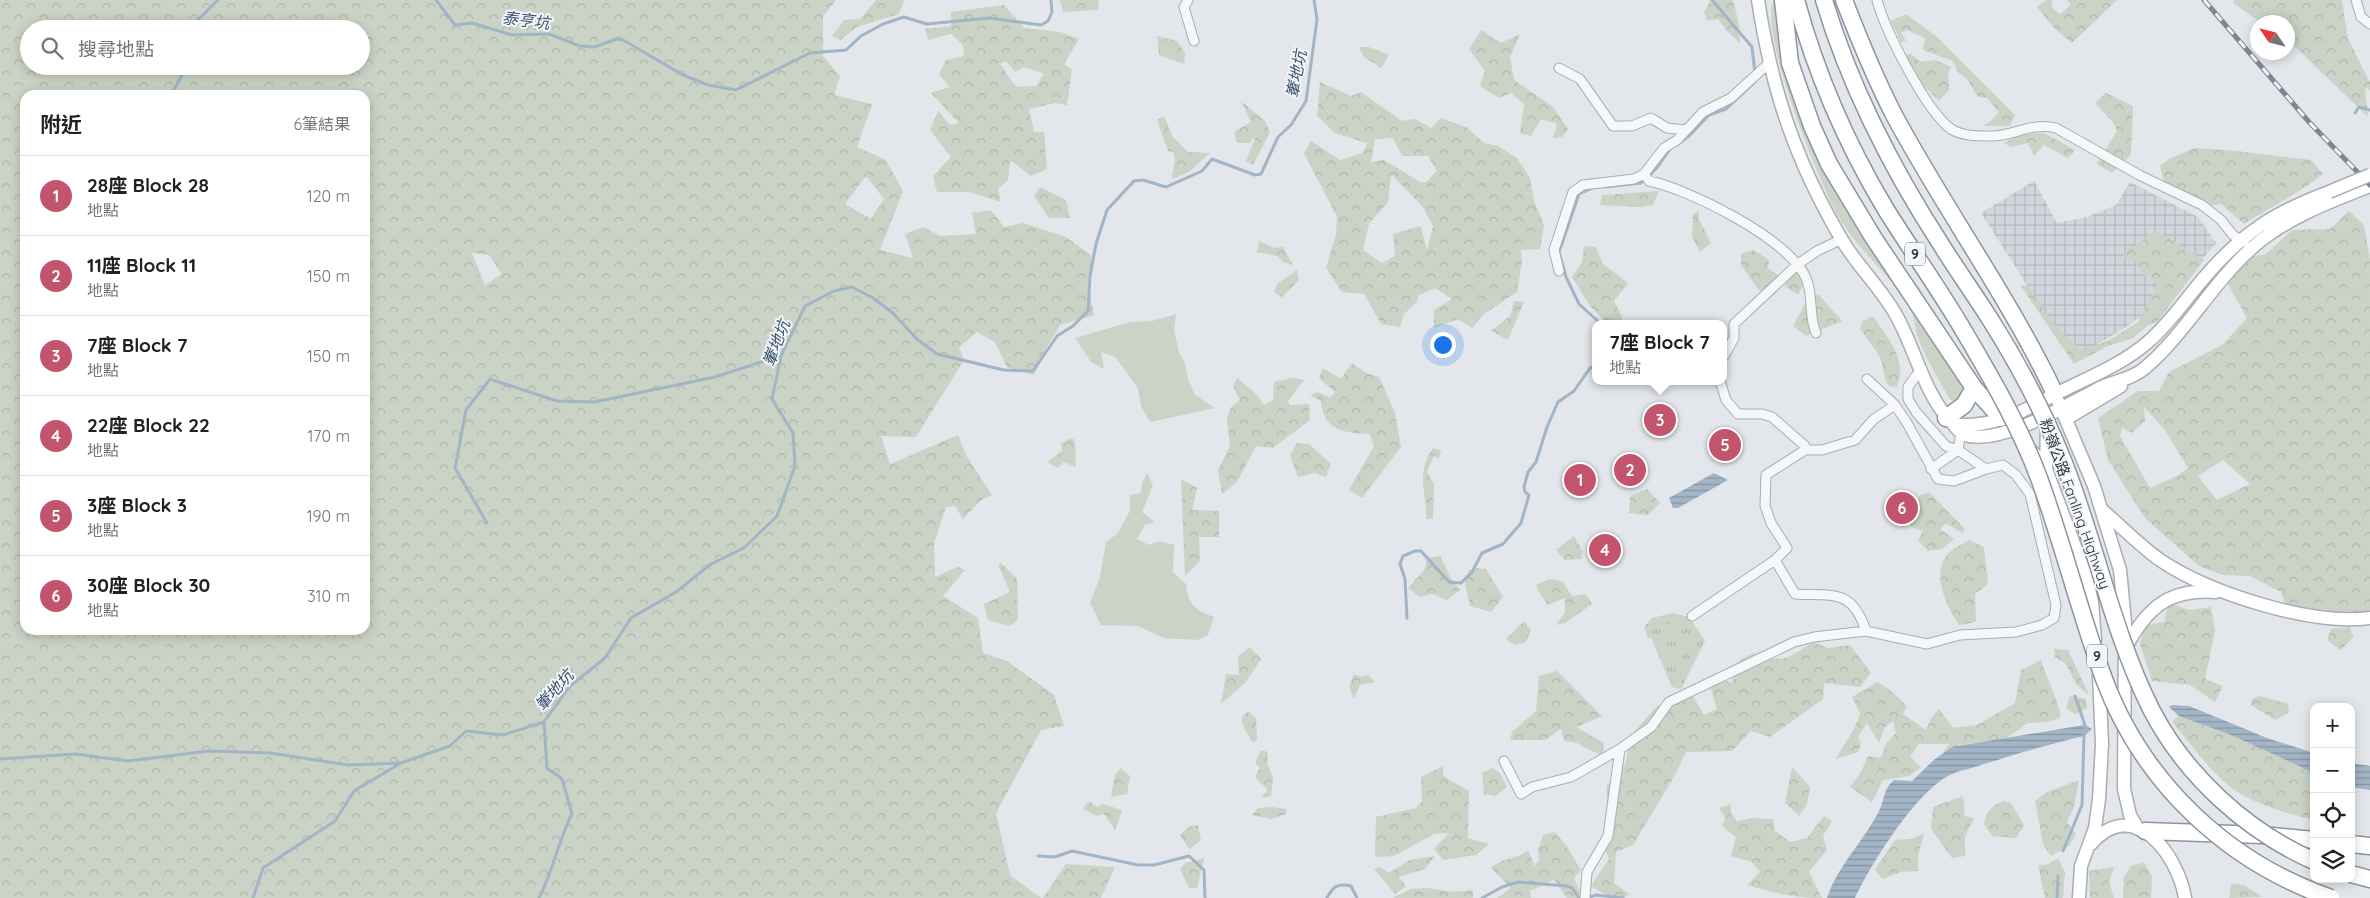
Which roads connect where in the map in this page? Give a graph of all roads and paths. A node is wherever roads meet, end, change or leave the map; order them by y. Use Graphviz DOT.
graph roads {
  1 [pos="1188,0"];
  2 [pos="1758,0"];
  3 [pos="1783,0"];
  4 [pos="1796,0"];
  5 [pos="1824,0"];
  6 [pos="1844,0"];
  7 [pos="1878,0"];
  8 [pos="2356,0"];
  9 [pos="2370,24"];
  10 [pos="1194,41"];
  11 [pos="1764,67"];
  12 [pos="1559,68"];
  13 [pos="1686,130"];
  14 [pos="2370,175"];
  15 [pos="1646,177"];
  16 [pos="2370,186"];
  17 [pos="2334,195"];
  18 [pos="1842,239"];
  19 [pos="2241,240"];
  20 [pos="2254,246"];
  21 [pos="1798,264"];
  22 [pos="1559,271"];
  23 [pos="1816,334"];
  24 [pos="1727,351"];
  25 [pos="1920,369"];
  26 [pos="1867,379"];
  27 [pos="1721,385"];
  28 [pos="1974,388"];
  29 [pos="1895,405"];
  30 [pos="2061,407"];
  31 [pos="2050,415"];
  32 [pos="2006,424"];
  33 [pos="1953,425"];
  34 [pos="1805,450"];
  35 [pos="1958,450"];
  36 [pos="1931,469"];
  37 [pos="1986,469"];
  38 [pos="2046,469"];
  39 [pos="2094,486"];
  40 [pos="2061,509"];
  41 [pos="2101,509"];
  42 [pos="1774,560"];
  43 [pos="2231,594"];
  44 [pos="1692,616"];
  45 [pos="2370,618"];
  46 [pos="1866,631"];
  47 [pos="2124,650"];
  48 [pos="1620,748"];
  49 [pos="1504,761"];
  50 [pos="2141,830"];
  51 [pos="2310,840"];
  52 [pos="2355,844"];
  53 [pos="2089,846"];
  54 [pos="2370,846"];
  55 [pos="2310,859"];
  56 [pos="2355,875"];
  57 [pos="2370,879"];
  58 [pos="1585,895"];
  59 [pos="2079,898"];
  60 [pos="2185,898"];
  61 [pos="2331,898"];
  1 -- 10 [label="street"];
  2 -- 11 [label="main road"];
  3 -- 28 [label="highway"];
  4 -- 61 [label="highway, 粉嶺公路 Fanling Highway / 9, bridge"];
  5 -- 55 [label="highway, 粉嶺公路 Fanling Highway / 9, bridge"];
  6 -- 30 [label="highway"];
  7 -- 19 [label="street"];
  8 -- 9 [label="street"];
  11 -- 13 [label="street"];
  11 -- 18 [label="main road"];
  12 -- 13 [label="street"];
  13 -- 15 [label="street"];
  14 -- 17 [label="main road, bridge"];
  15 -- 21 [label="street"];
  15 -- 22 [label="street"];
  16 -- 17 [label="main road"];
  17 -- 19 [label="main road"];
  17 -- 20 [label="main road"];
  18 -- 21 [label="street"];
  18 -- 25 [label="main road"];
  19 -- 20 [label="street"];
  19 -- 30 [label="main road"];
  20 -- 30 [label="main road"];
  21 -- 23 [label="street"];
  21 -- 24 [label="street"];
  25 -- 33 [label="main road"];
  25 -- 35 [label="street"];
  26 -- 29 [label="street"];
  27 -- 34 [label="street"];
  28 -- 32 [label="highway"];
  28 -- 33 [label="highway"];
  29 -- 34 [label="street"];
  29 -- 36 [label="street"];
  30 -- 31 [label="main road"];
  30 -- 32 [label="main road"];
  30 -- 39 [label="main road"];
  31 -- 32 [label="main road"];
  31 -- 38 [label="main road"];
  32 -- 33 [label="main road"];
  32 -- 38 [label="main road"];
  33 -- 35 [label="street"];
  34 -- 42 [label="street"];
  35 -- 36 [label="street"];
  35 -- 37 [label="street"];
  36 -- 37 [label="street"];
  37 -- 46 [label="street"];
  38 -- 40 [label="main road"];
  39 -- 40 [label="main road"];
  39 -- 41 [label="main road"];
  40 -- 53 [label="main road"];
  41 -- 43 [label="main road"];
  41 -- 47 [label="main road"];
  42 -- 44 [label="street"];
  42 -- 46 [label="street"];
  43 -- 45 [label="main road"];
  43 -- 47 [label="main road"];
  46 -- 48 [label="street"];
  47 -- 50 [label="main road"];
  48 -- 49 [label="street"];
  48 -- 58 [label="street"];
  50 -- 51 [label="highway"];
  50 -- 53 [label="main road"];
  50 -- 60 [label="main road"];
  52 -- 54 [label="highway"];
  53 -- 59 [label="main road"];
  56 -- 57 [label="highway"];
}
